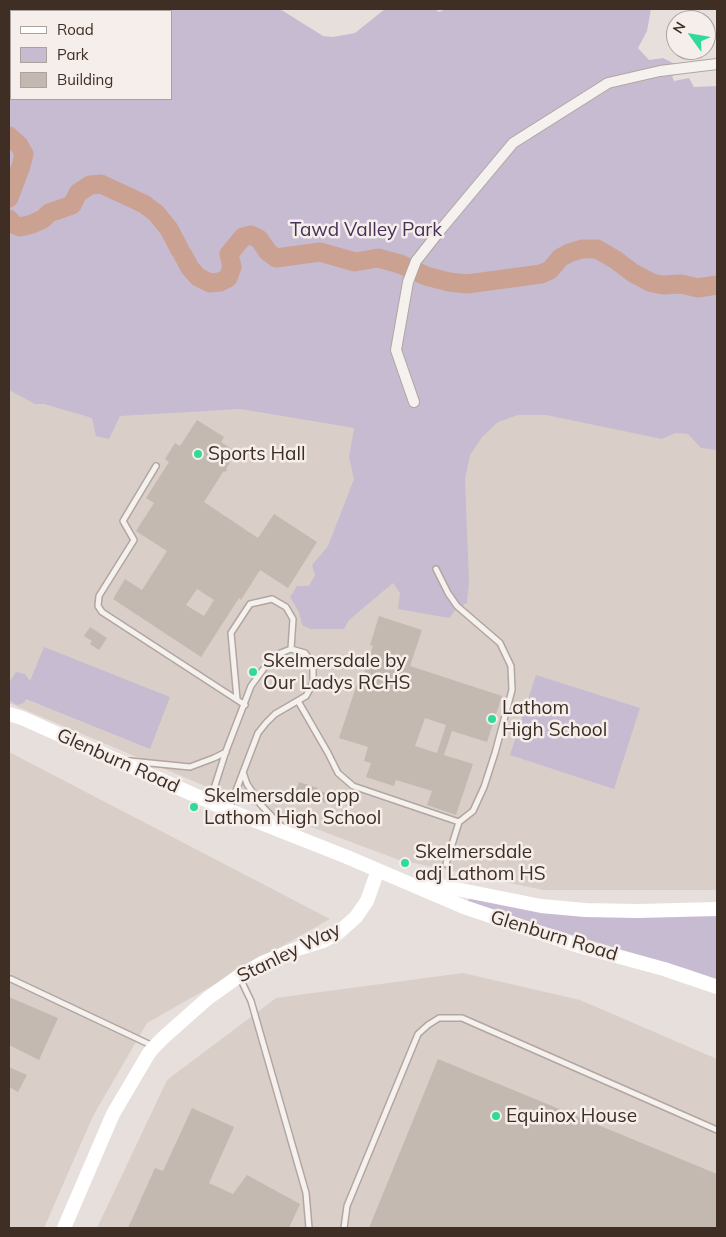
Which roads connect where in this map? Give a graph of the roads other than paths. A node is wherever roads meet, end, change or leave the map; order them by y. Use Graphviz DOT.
graph roads {
  1 [pos="717,64"];
  2 [pos="414,402"];
  3 [pos="156,466"];
  4 [pos="436,569"];
  5 [pos="291,649"];
  6 [pos="237,699"];
  7 [pos="298,701"];
  8 [pos="245,705"];
  9 [pos="9,714"];
  10 [pos="226,752"];
  11 [pos="115,760"];
  12 [pos="243,772"];
  13 [pos="210,802"];
  14 [pos="228,810"];
  15 [pos="459,822"];
  16 [pos="292,836"];
  17 [pos="446,864"];
  18 [pos="378,870"];
  19 [pos="394,877"];
  20 [pos="717,909"];
  21 [pos="239,976"];
  22 [pos="11,980"];
  23 [pos="717,987"];
  24 [pos="154,1047"];
  25 [pos="717,1130"];
  26 [pos="65,1227"];
  27 [pos="309,1228"];
  28 [pos="344,1228"];
  1 -- 2 [label="street"];
  3 -- 6 [label="lane"];
  4 -- 15 [label="lane"];
  5 -- 6 [label="lane"];
  5 -- 7 [label="lane"];
  5 -- 8 [label="lane"];
  6 -- 8 [label="lane"];
  7 -- 12 [label="lane"];
  7 -- 15 [label="lane"];
  8 -- 10 [label="lane"];
  9 -- 11 [label="street, Glenburn Road"];
  10 -- 11 [label="lane"];
  10 -- 13 [label="lane"];
  11 -- 13 [label="street, Glenburn Road"];
  12 -- 14 [label="lane"];
  12 -- 16 [label="lane"];
  13 -- 14 [label="street, Glenburn Road"];
  14 -- 16 [label="street, Glenburn Road"];
  15 -- 17 [label="lane"];
  16 -- 18 [label="street, Glenburn Road"];
  18 -- 19 [label="street, Glenburn Road"];
  18 -- 21 [label="street, Stanley Way"];
  19 -- 20 [label="street, Glenburn Road"];
  19 -- 23 [label="street, Glenburn Road"];
  21 -- 24 [label="street, Stanley Way"];
  21 -- 27 [label="lane"];
  22 -- 24 [label="lane"];
  24 -- 26 [label="street, Stanley Way"];
  25 -- 28 [label="lane"];
}
